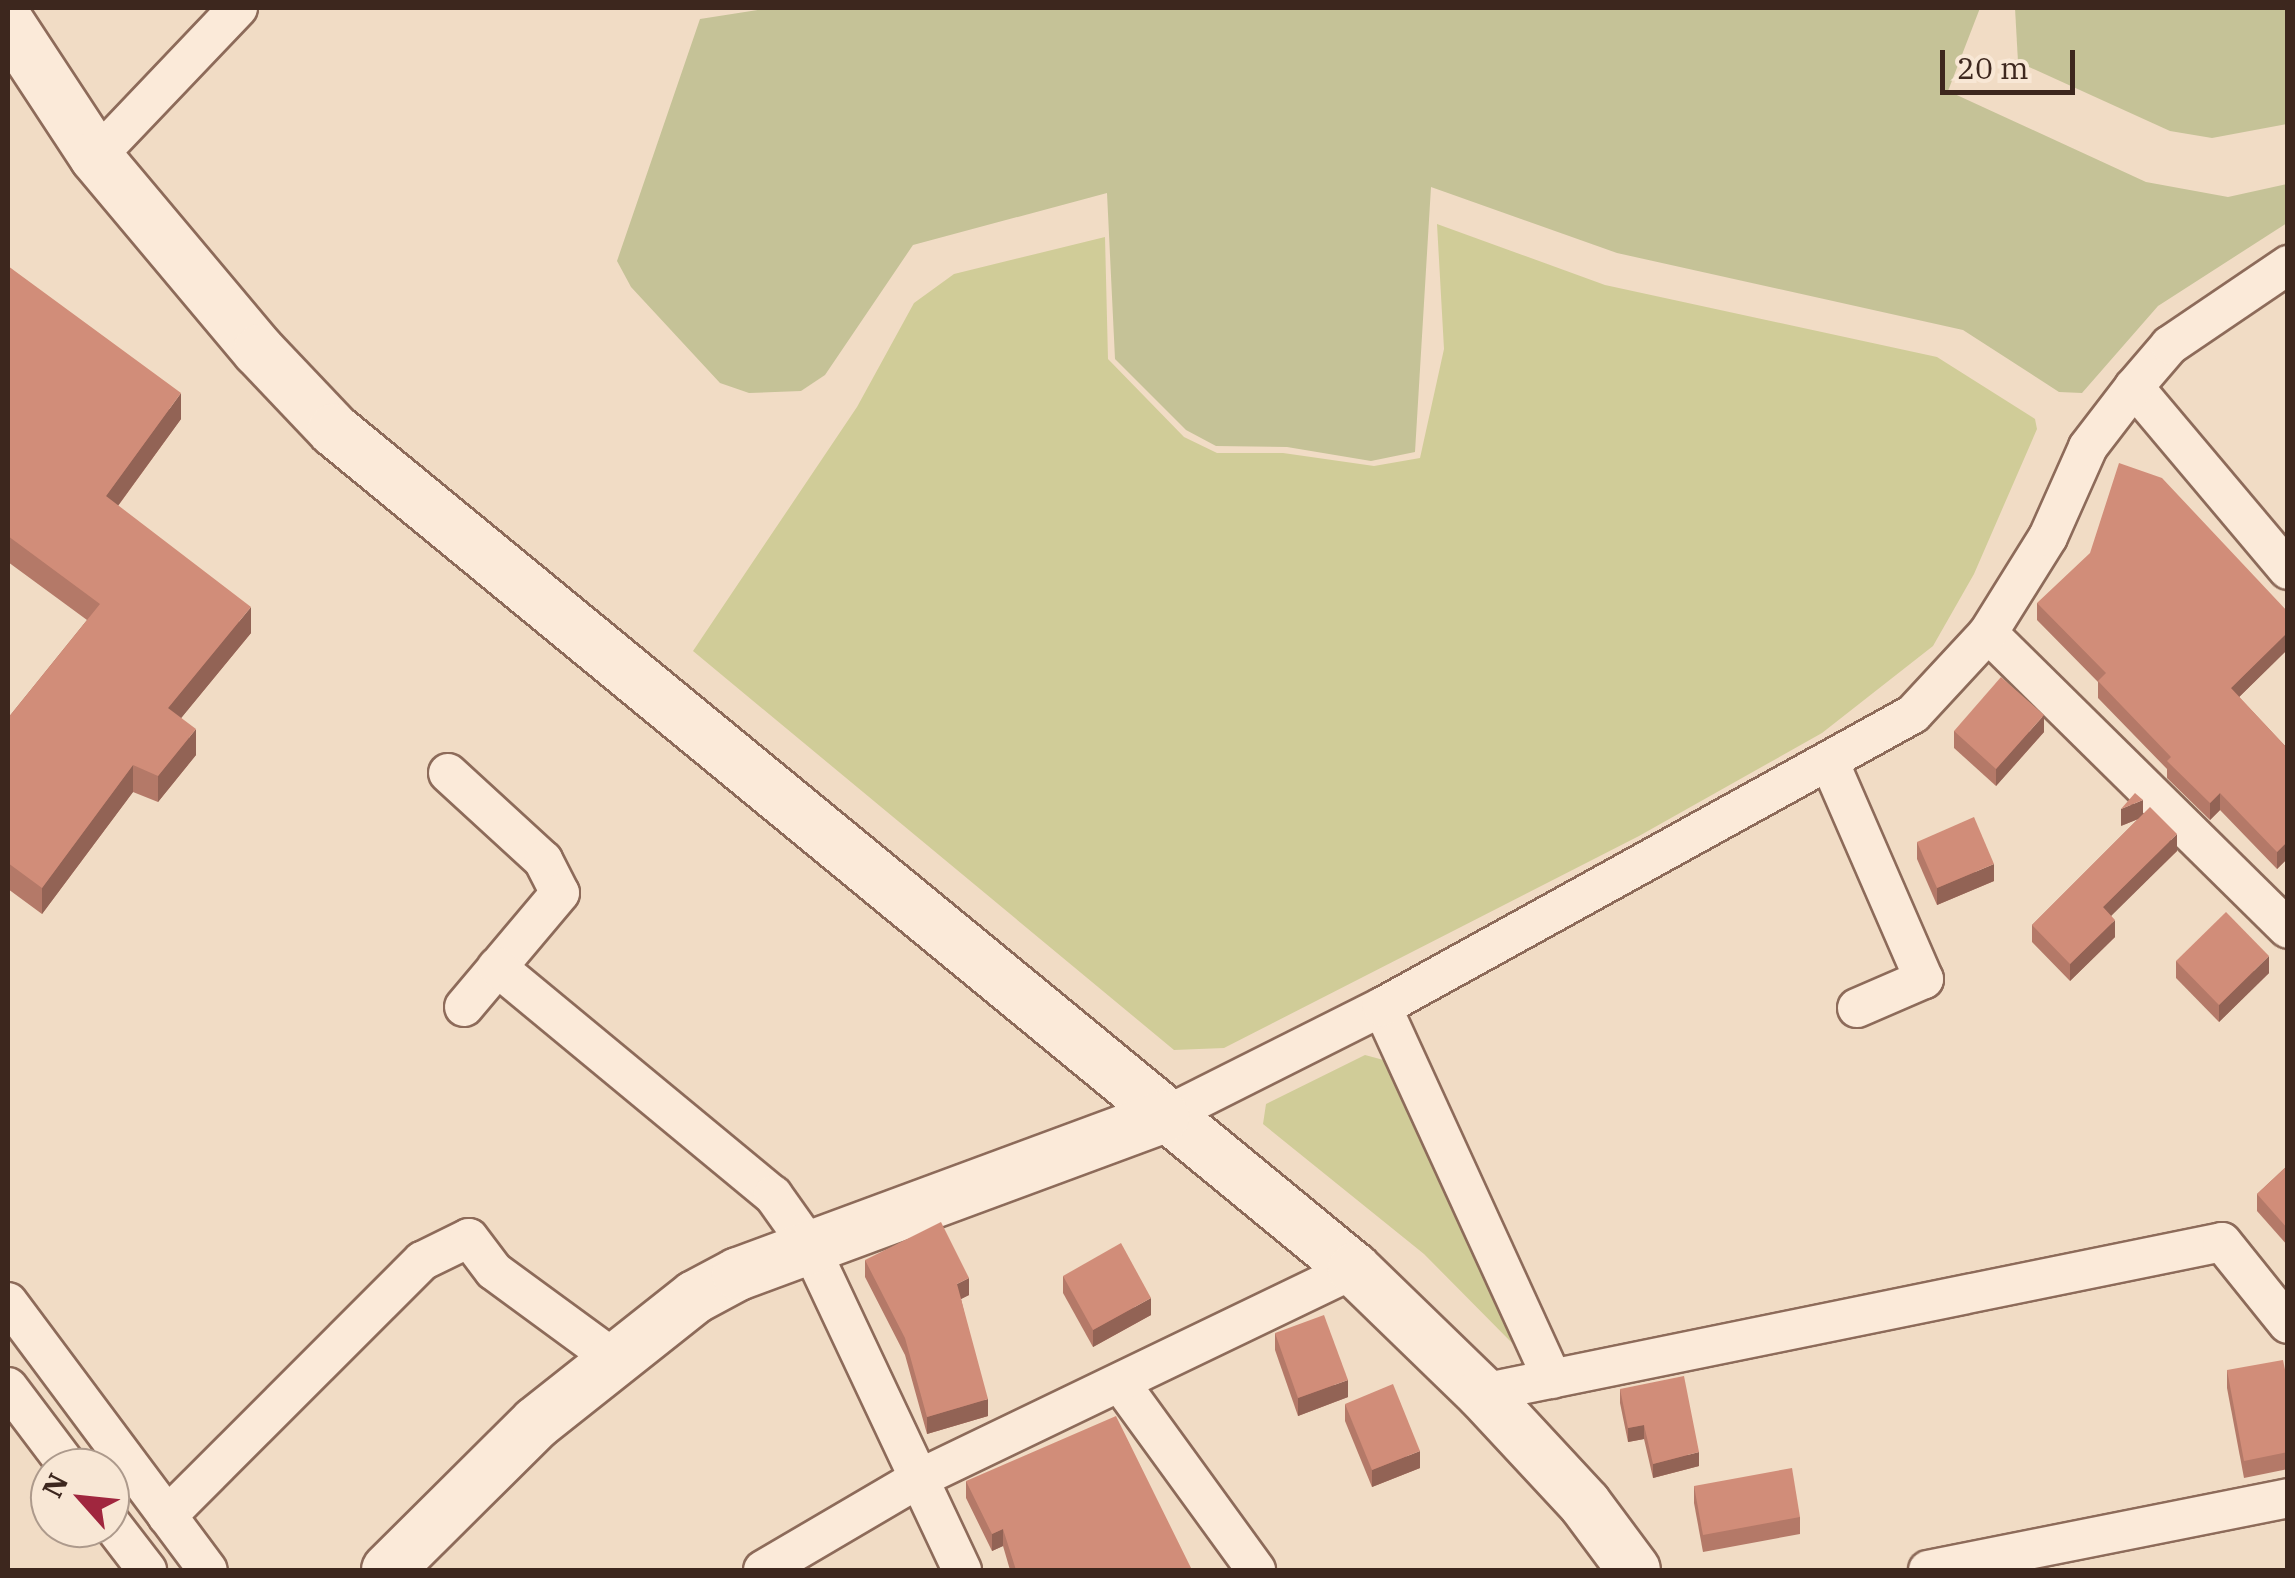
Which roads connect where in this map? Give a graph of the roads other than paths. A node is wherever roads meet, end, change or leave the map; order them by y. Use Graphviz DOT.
graph roads {
  1 [pos="238,8"];
  2 [pos="8,23"];
  3 [pos="96,157"];
  4 [pos="2288,265"];
  5 [pos="2134,387"];
  6 [pos="2288,570"];
  7 [pos="1988,633"];
  8 [pos="1830,761"];
  9 [pos="448,773"];
  10 [pos="2288,929"];
  11 [pos="497,968"];
  12 [pos="464,1006"];
  13 [pos="1382,1007"];
  14 [pos="1857,1008"];
  15 [pos="1163,1116"];
  16 [pos="810,1247"];
  17 [pos="1354,1269"];
  18 [pos="8,1302"];
  19 [pos="2288,1324"];
  20 [pos="613,1358"];
  21 [pos="1552,1378"];
  22 [pos="1121,1384"];
  23 [pos="8,1388"];
  24 [pos="1482,1393"];
  25 [pos="54,1448"];
  26 [pos="918,1480"];
  27 [pos="2288,1498"];
  28 [pos="167,1516"];
  29 [pos="130,1547"];
  30 [pos="148,1570"];
  31 [pos="208,1570"];
  32 [pos="388,1570"];
  33 [pos="763,1570"];
  34 [pos="962,1570"];
  35 [pos="1256,1570"];
  36 [pos="1634,1570"];
  37 [pos="1928,1570"];
  1 -- 3 [label="street"];
  2 -- 3 [label="street"];
  3 -- 15 [label="street"];
  4 -- 5 [label="street"];
  5 -- 6 [label="street"];
  5 -- 7 [label="street"];
  7 -- 8 [label="street"];
  7 -- 10 [label="street"];
  8 -- 13 [label="street"];
  8 -- 14 [label="street"];
  9 -- 11 [label="street"];
  11 -- 12 [label="street"];
  11 -- 16 [label="street"];
  13 -- 15 [label="street"];
  13 -- 21 [label="street"];
  15 -- 16 [label="street"];
  15 -- 17 [label="street"];
  16 -- 20 [label="street"];
  16 -- 26 [label="street"];
  17 -- 22 [label="street"];
  17 -- 24 [label="street"];
  18 -- 28 [label="street"];
  19 -- 21 [label="street"];
  20 -- 28 [label="street"];
  20 -- 32 [label="street"];
  21 -- 24 [label="street"];
  22 -- 26 [label="street"];
  22 -- 35 [label="street"];
  23 -- 25 [label="street"];
  24 -- 36 [label="street"];
  26 -- 33 [label="street"];
  26 -- 34 [label="street"];
  27 -- 37 [label="street"];
  28 -- 31 [label="street"];
  29 -- 30 [label="street"];
}
